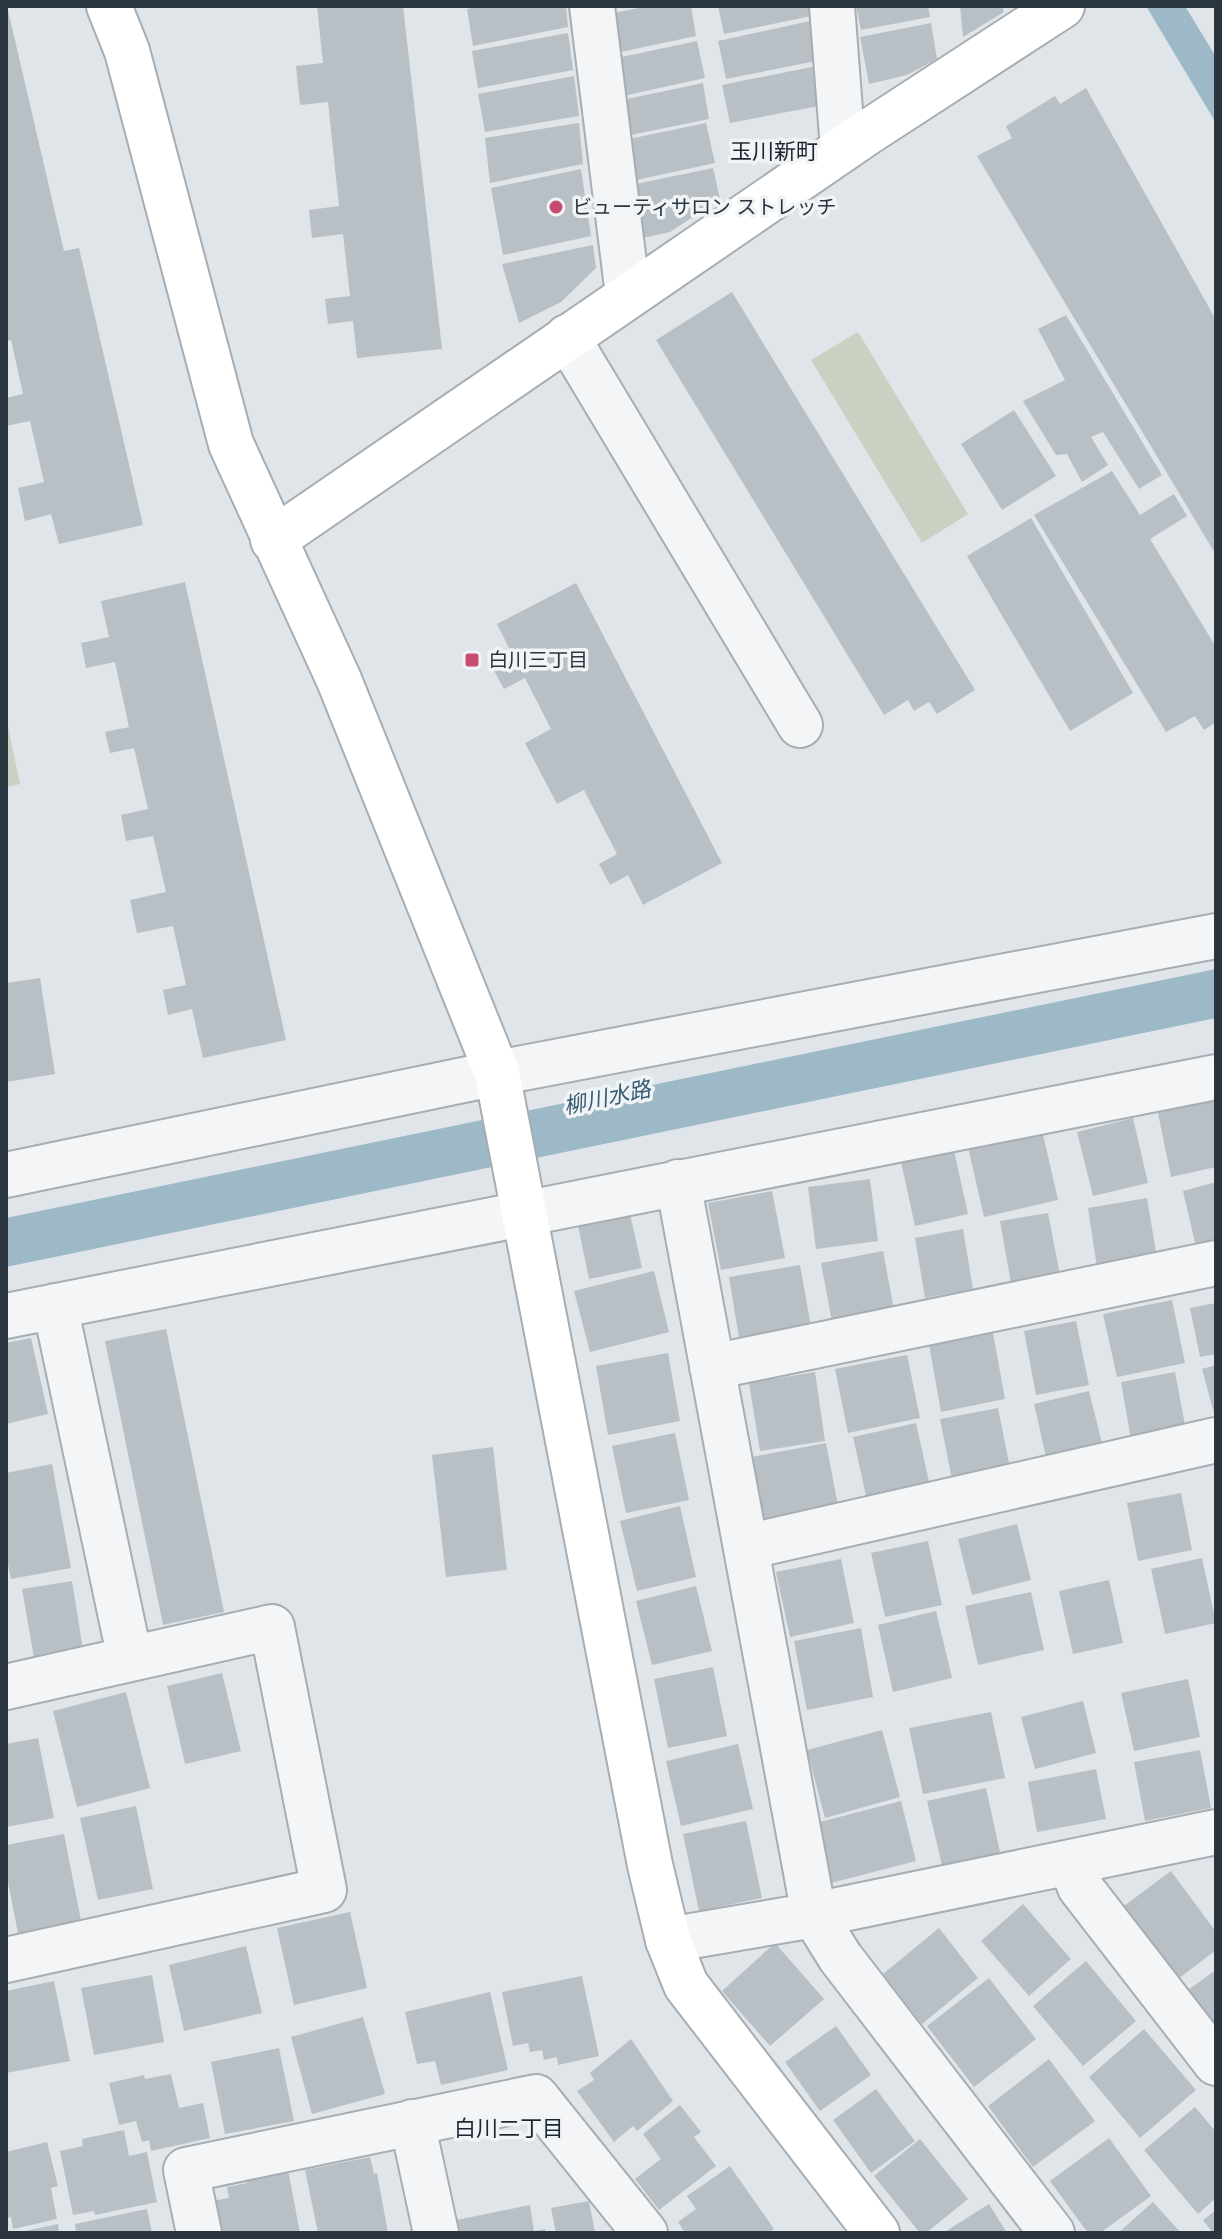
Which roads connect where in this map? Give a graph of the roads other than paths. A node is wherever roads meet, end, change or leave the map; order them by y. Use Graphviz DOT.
graph roads {
  1 [pos="109,6"];
  2 [pos="592,6"];
  3 [pos="832,6"];
  4 [pos="1062,6"];
  5 [pos="843,149"];
  6 [pos="628,295"];
  7 [pos="567,337"];
  8 [pos="273,540"];
  9 [pos="800,725"];
  10 [pos="1216,936"];
  11 [pos="497,1073"];
  12 [pos="1216,1077"];
  13 [pos="6,1175"];
  14 [pos="678,1182"];
  15 [pos="524,1213"];
  16 [pos="1216,1263"];
  17 [pos="55,1306"];
  18 [pos="6,1316"];
  19 [pos="712,1367"];
  20 [pos="1216,1440"];
  21 [pos="746,1547"];
  22 [pos="130,1659"];
  23 [pos="6,1687"];
  24 [pos="1216,1832"];
  25 [pos="1070,1862"];
  26 [pos="814,1915"];
  27 [pos="668,1940"];
  28 [pos="6,1960"];
  29 [pos="1216,2063"];
  30 [pos="412,2122"];
  31 [pos="199,2233"];
  32 [pos="436,2233"];
  33 [pos="645,2233"];
  34 [pos="877,2233"];
  35 [pos="1052,2233"];
  1 -- 8 [label="street"];
  2 -- 6 [label="street"];
  3 -- 5 [label="street"];
  4 -- 5 [label="street"];
  5 -- 6 [label="street"];
  6 -- 7 [label="street"];
  7 -- 8 [label="street"];
  7 -- 9 [label="street"];
  8 -- 11 [label="street"];
  10 -- 11 [label="street"];
  11 -- 13 [label="street"];
  11 -- 15 [label="street"];
  12 -- 14 [label="street"];
  14 -- 15 [label="street"];
  14 -- 19 [label="street"];
  15 -- 17 [label="street"];
  15 -- 27 [label="street"];
  16 -- 19 [label="street"];
  17 -- 18 [label="street"];
  17 -- 22 [label="street"];
  19 -- 21 [label="street"];
  20 -- 21 [label="street"];
  21 -- 26 [label="street"];
  22 -- 23 [label="street"];
  22 -- 28 [label="street"];
  24 -- 25 [label="street"];
  25 -- 26 [label="street"];
  25 -- 29 [label="street"];
  26 -- 27 [label="street"];
  26 -- 35 [label="street"];
  27 -- 34 [label="street"];
  30 -- 31 [label="street"];
  30 -- 32 [label="street"];
  30 -- 33 [label="street"];
}
